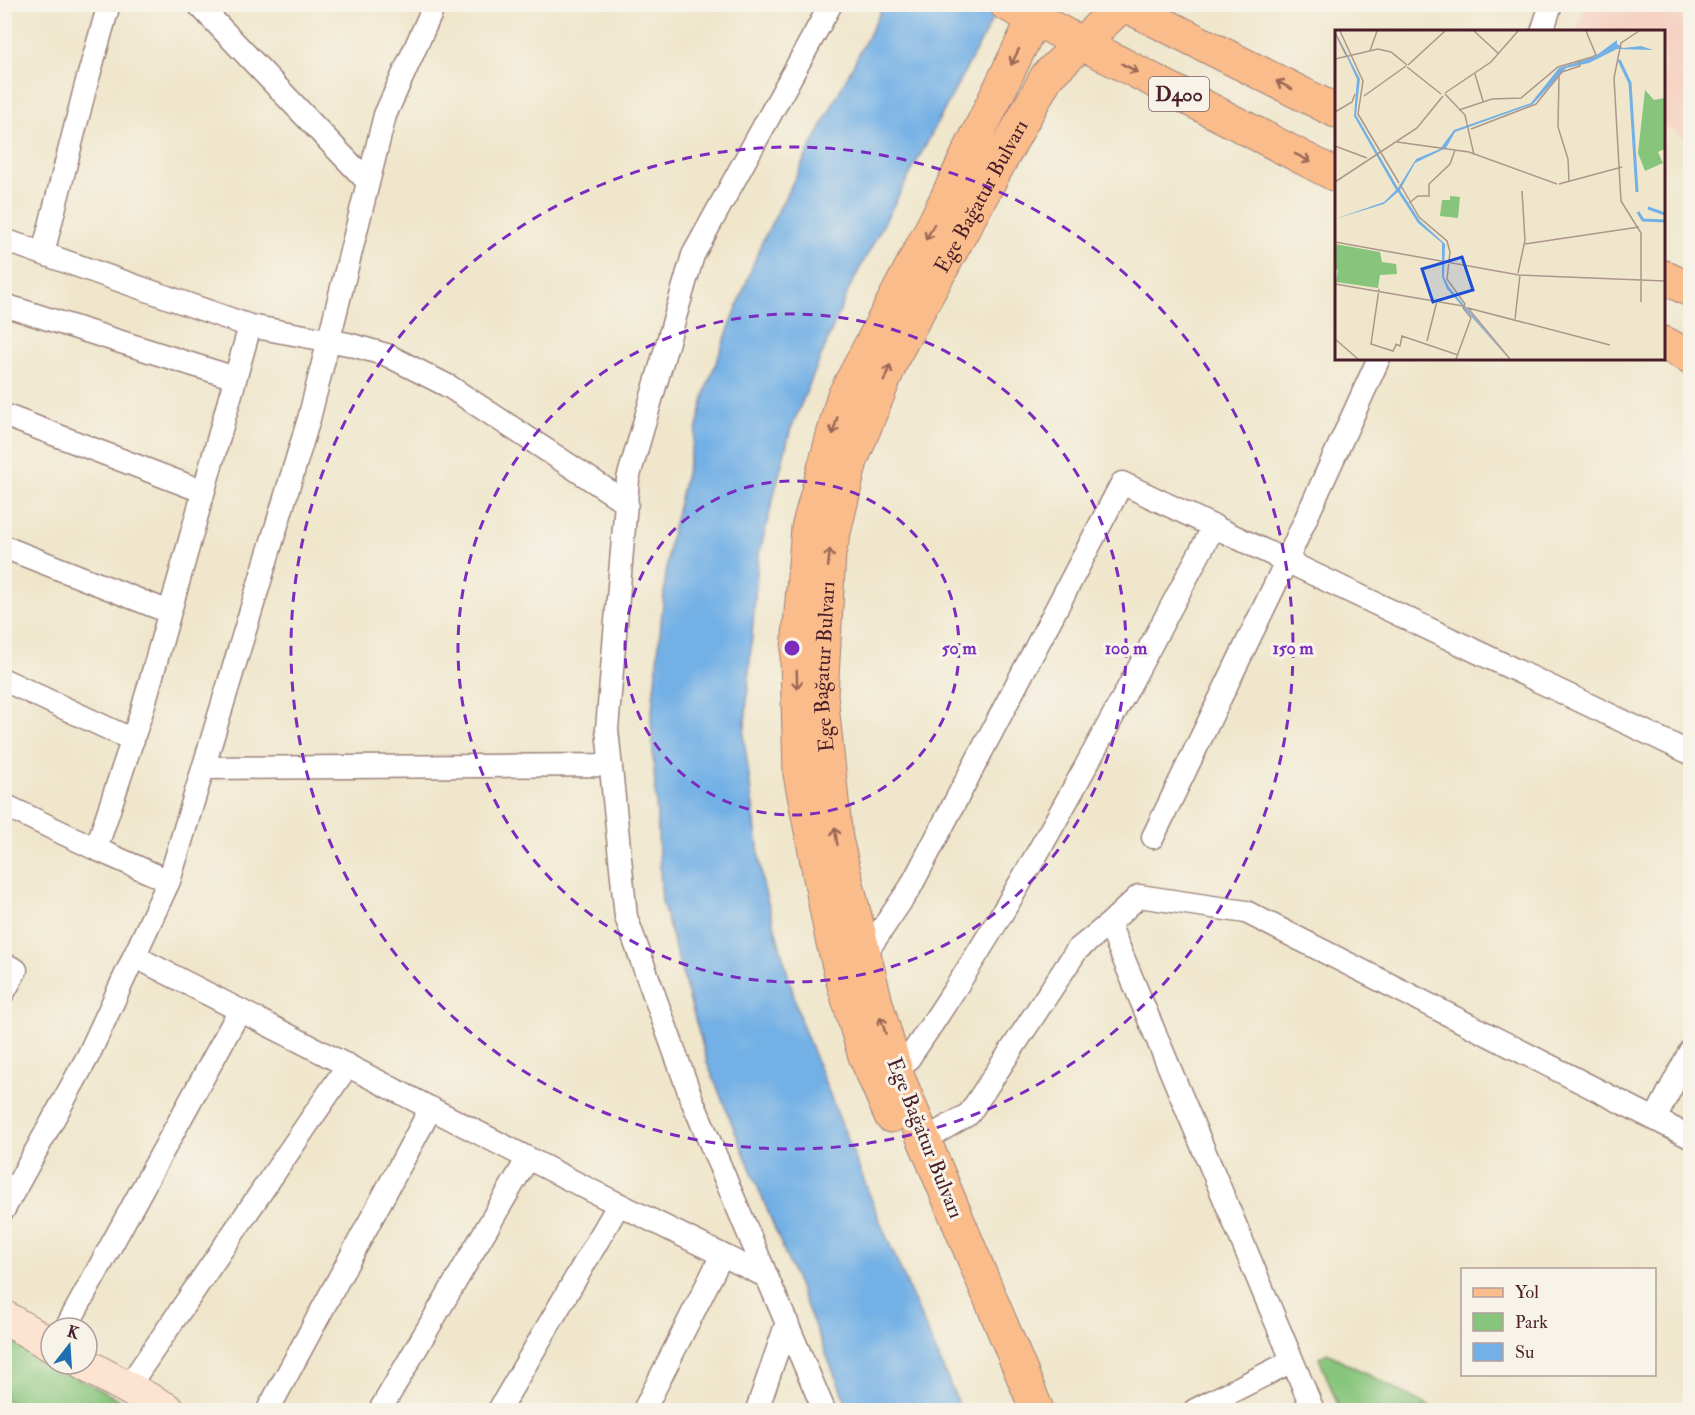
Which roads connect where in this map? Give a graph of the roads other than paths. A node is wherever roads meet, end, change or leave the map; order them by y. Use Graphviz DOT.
graph roads {
  1 [pos="110,4"];
  2 [pos="198,4"];
  3 [pos="435,4"];
  4 [pos="831,4"];
  5 [pos="1124,4"];
  6 [pos="1551,4"];
  7 [pos="1026,10"];
  8 [pos="1543,30"];
  9 [pos="1084,44"];
  10 [pos="1335,110"];
  11 [pos="1335,174"];
  12 [pos="368,182"];
  13 [pos="4,240"];
  14 [pos="43,253"];
  15 [pos="1665,278"];
  16 [pos="1690,290"];
  17 [pos="4,304"];
  18 [pos="250,326"];
  19 [pos="328,342"];
  20 [pos="1665,344"];
  21 [pos="1690,357"];
  22 [pos="1378,360"];
  23 [pos="235,378"];
  24 [pos="4,415"];
  25 [pos="202,491"];
  26 [pos="627,503"];
  27 [pos="1214,526"];
  28 [pos="4,547"];
  29 [pos="1287,560"];
  30 [pos="170,612"];
  31 [pos="4,680"];
  32 [pos="133,740"];
  33 [pos="1690,753"];
  34 [pos="611,765"];
  35 [pos="203,768"];
  36 [pos="4,805"];
  37 [pos="1152,837"];
  38 [pos="96,849"];
  39 [pos="169,881"];
  40 [pos="1110,924"];
  41 [pos="864,955"];
  42 [pos="134,956"];
  43 [pos="4,964"];
  44 [pos="844,985"];
  45 [pos="4,992"];
  46 [pos="240,1010"];
  47 [pos="1690,1051"];
  48 [pos="348,1065"];
  49 [pos="897,1075"];
  50 [pos="431,1108"];
  51 [pos="1655,1119"];
  52 [pos="1690,1137"];
  53 [pos="924,1140"];
  54 [pos="528,1158"];
  55 [pos="619,1204"];
  56 [pos="4,1209"];
  57 [pos="722,1255"];
  58 [pos="767,1277"];
  59 [pos="73,1316"];
  60 [pos="4,1317"];
  61 [pos="787,1322"];
  62 [pos="39,1338"];
  63 [pos="1292,1361"];
  64 [pos="99,1372"];
  65 [pos="128,1387"];
  66 [pos="168,1410"];
  67 [pos="268,1410"];
  68 [pos="380,1410"];
  69 [pos="498,1410"];
  70 [pos="644,1410"];
  71 [pos="757,1410"];
  72 [pos="824,1410"];
  73 [pos="1017,1410"];
  74 [pos="1037,1410"];
  75 [pos="1195,1410"];
  76 [pos="1313,1410"];
  1 -- 14 [label="street"];
  2 -- 12 [label="street"];
  3 -- 12 [label="street"];
  4 -- 26 [label="street"];
  5 -- 9 [label="main road, Ege Bağatur Bulvarı"];
  10 -- 5 [label="main road, D400, one-way"];
  6 -- 8 [label="street"];
  7 -- 9 [label="main road, D400"];
  7 -- 44 [label="main road, Ege Bağatur Bulvarı, one-way"];
  9 -- 11 [label="main road, D400, one-way"];
  41 -- 9 [label="main road, Ege Bağatur Bulvarı, one-way"];
  12 -- 19 [label="street"];
  13 -- 14 [label="street"];
  14 -- 18 [label="street"];
  15 -- 16 [label="main road"];
  17 -- 23 [label="street"];
  18 -- 19 [label="street"];
  18 -- 23 [label="street"];
  19 -- 26 [label="street"];
  19 -- 35 [label="street"];
  20 -- 21 [label="main road"];
  22 -- 29 [label="street"];
  23 -- 25 [label="street"];
  24 -- 25 [label="street"];
  25 -- 30 [label="street"];
  26 -- 34 [label="street"];
  27 -- 29 [label="street"];
  27 -- 41 [label="street"];
  27 -- 49 [label="street"];
  28 -- 30 [label="street"];
  29 -- 33 [label="street"];
  29 -- 37 [label="street"];
  30 -- 32 [label="street"];
  31 -- 32 [label="street"];
  32 -- 38 [label="street"];
  34 -- 35 [label="street"];
  34 -- 58 [label="street"];
  35 -- 39 [label="street"];
  36 -- 38 [label="street"];
  38 -- 39 [label="street"];
  39 -- 42 [label="street"];
  40 -- 51 [label="street"];
  40 -- 53 [label="street"];
  40 -- 63 [label="street"];
  41 -- 44 [label="street"];
  49 -- 41 [label="main road, Ege Bağatur Bulvarı, one-way"];
  42 -- 46 [label="street"];
  42 -- 56 [label="street"];
  43 -- 45 [label="street"];
  44 -- 73 [label="main road, Ege Bağatur Bulvarı"];
  46 -- 48 [label="street"];
  46 -- 59 [label="street"];
  47 -- 51 [label="street"];
  48 -- 50 [label="street"];
  48 -- 65 [label="street"];
  49 -- 53 [label="main road, Ege Bağatur Bulvarı"];
  50 -- 54 [label="street"];
  50 -- 67 [label="street"];
  51 -- 52 [label="street"];
  53 -- 74 [label="main road, Ege Bağatur Bulvarı"];
  54 -- 55 [label="street"];
  54 -- 68 [label="street"];
  55 -- 57 [label="street"];
  55 -- 69 [label="street"];
  57 -- 58 [label="street"];
  57 -- 70 [label="street"];
  58 -- 61 [label="street"];
  60 -- 62 [label="main road"];
  61 -- 71 [label="street"];
  61 -- 72 [label="street"];
  63 -- 75 [label="street"];
  63 -- 76 [label="street"];
  64 -- 65 [label="main road"];
  65 -- 66 [label="main road"];
}
